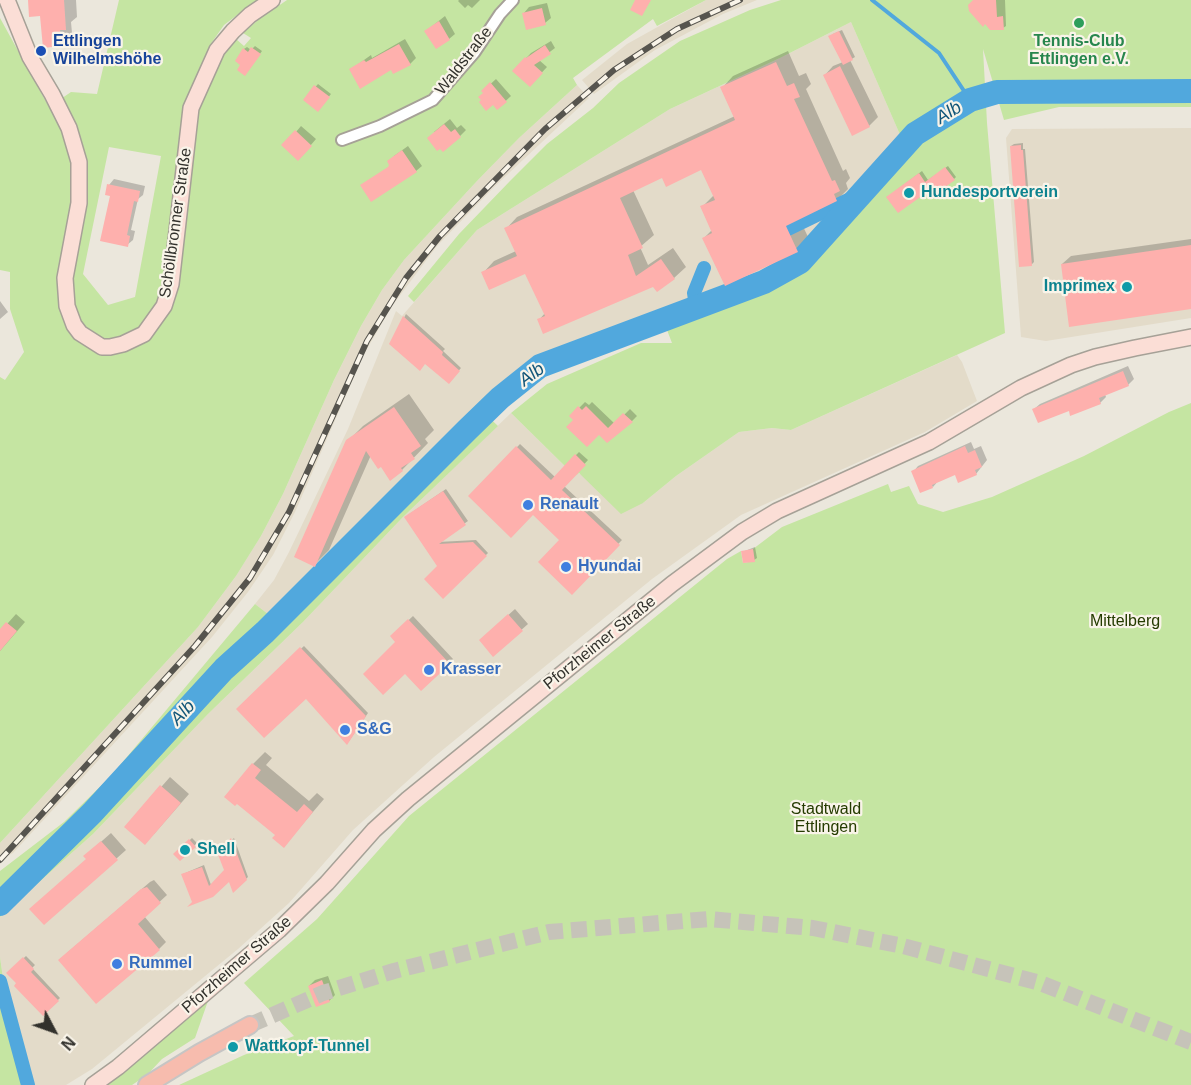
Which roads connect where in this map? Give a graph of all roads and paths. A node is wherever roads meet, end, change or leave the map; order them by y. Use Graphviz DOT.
graph roads {
  1 [pos="7,0"];
  2 [pos="273,0"];
  3 [pos="513,0"];
  4 [pos="342,140"];
  5 [pos="1191,338"];
  6 [pos="250,1025"];
  7 [pos="93,1085"];
  8 [pos="147,1085"];
  1 -- 2 [label="main road, Schöllbronner Straße"];
  3 -- 4 [label="street, Waldstraße"];
  5 -- 7 [label="main road, Pforzheimer Straße"];
  6 -- 8 [label="main road"];
}
